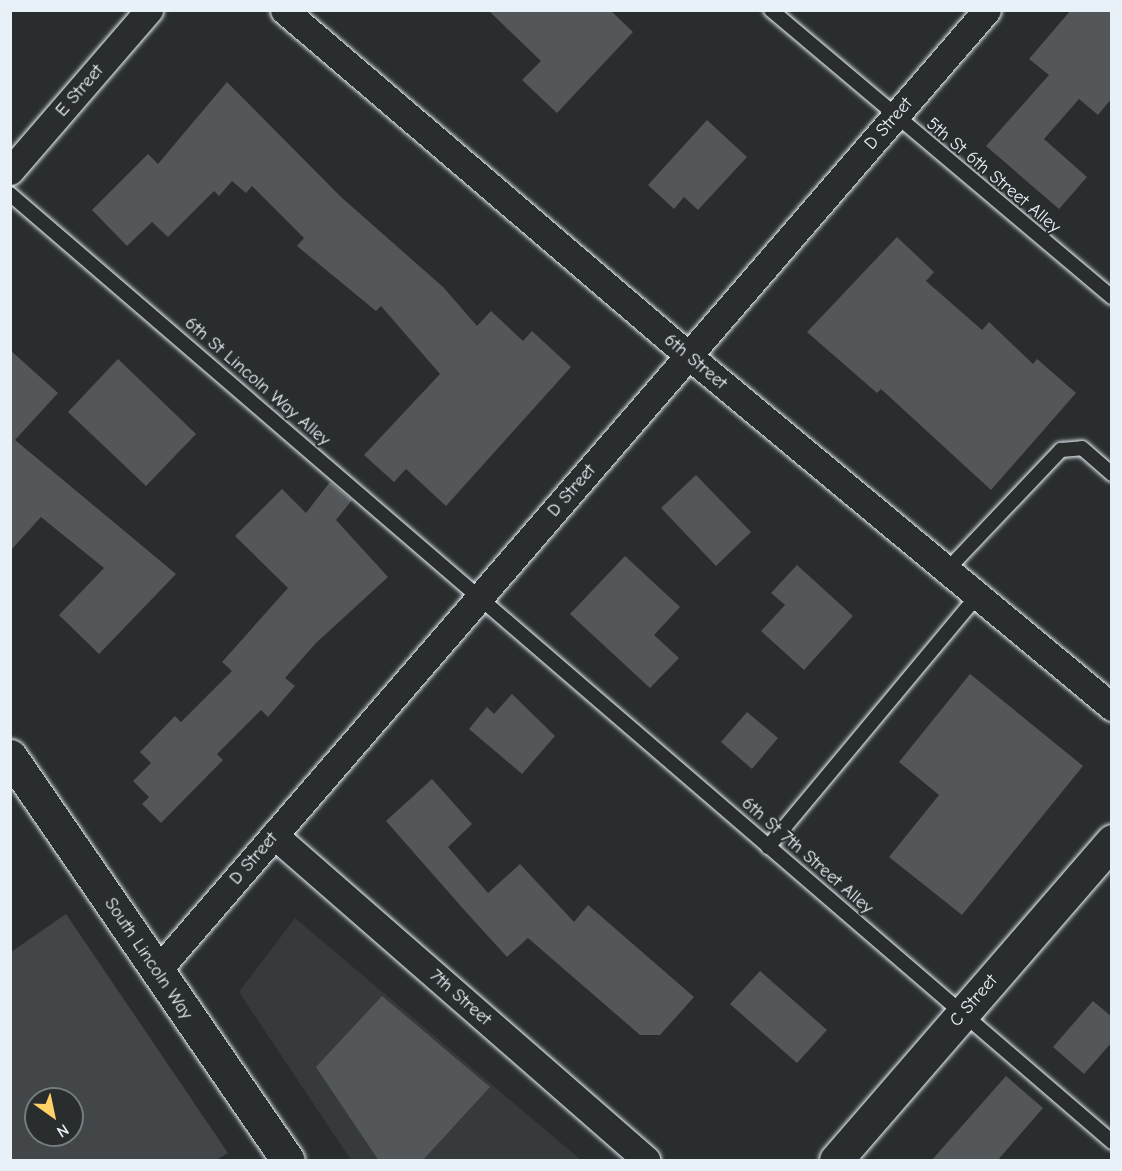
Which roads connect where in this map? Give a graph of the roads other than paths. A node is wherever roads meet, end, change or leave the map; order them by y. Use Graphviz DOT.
graph roads {
  1 [pos="149,10"];
  2 [pos="284,10"];
  3 [pos="771,10"];
  4 [pos="987,10"];
  5 [pos="895,117"];
  6 [pos="10,171"];
  7 [pos="10,194"];
  8 [pos="1112,297"];
  9 [pos="689,356"];
  10 [pos="1112,474"];
  11 [pos="946,571"];
  12 [pos="977,596"];
  13 [pos="480,598"];
  14 [pos="1109,699"];
  15 [pos="10,756"];
  16 [pos="274,835"];
  17 [pos="1112,842"];
  18 [pos="768,847"];
  19 [pos="156,972"];
  20 [pos="963,1014"];
  21 [pos="1112,1142"];
  22 [pos="288,1161"];
  23 [pos="646,1161"];
  24 [pos="836,1161"];
  1 -- 6 [label="street, E Street"];
  2 -- 9 [label="street, 6th Street"];
  3 -- 5 [label="lane, 5th St 6th Street Alley"];
  4 -- 5 [label="street, D Street"];
  5 -- 8 [label="lane, 5th St 6th Street Alley"];
  5 -- 9 [label="street, D Street"];
  7 -- 13 [label="lane, 6th St Lincoln Way Alley"];
  9 -- 11 [label="street, 6th Street"];
  9 -- 13 [label="street, D Street"];
  10 -- 11 [label="lane"];
  11 -- 12 [label="street, 6th Street"];
  12 -- 14 [label="street, 6th Street"];
  12 -- 18 [label="lane"];
  13 -- 16 [label="street, D Street"];
  13 -- 18 [label="lane, 6th St 7th Street Alley"];
  15 -- 19 [label="main road, South Lincoln Way"];
  16 -- 19 [label="street, D Street"];
  16 -- 23 [label="street, 7th Street"];
  17 -- 20 [label="main road, C Street"];
  18 -- 20 [label="lane, 6th St 7th Street Alley"];
  19 -- 22 [label="main road, South Lincoln Way"];
  20 -- 21 [label="lane, 6th St 7th Street Alley"];
  20 -- 24 [label="main road, C Street"];
}
